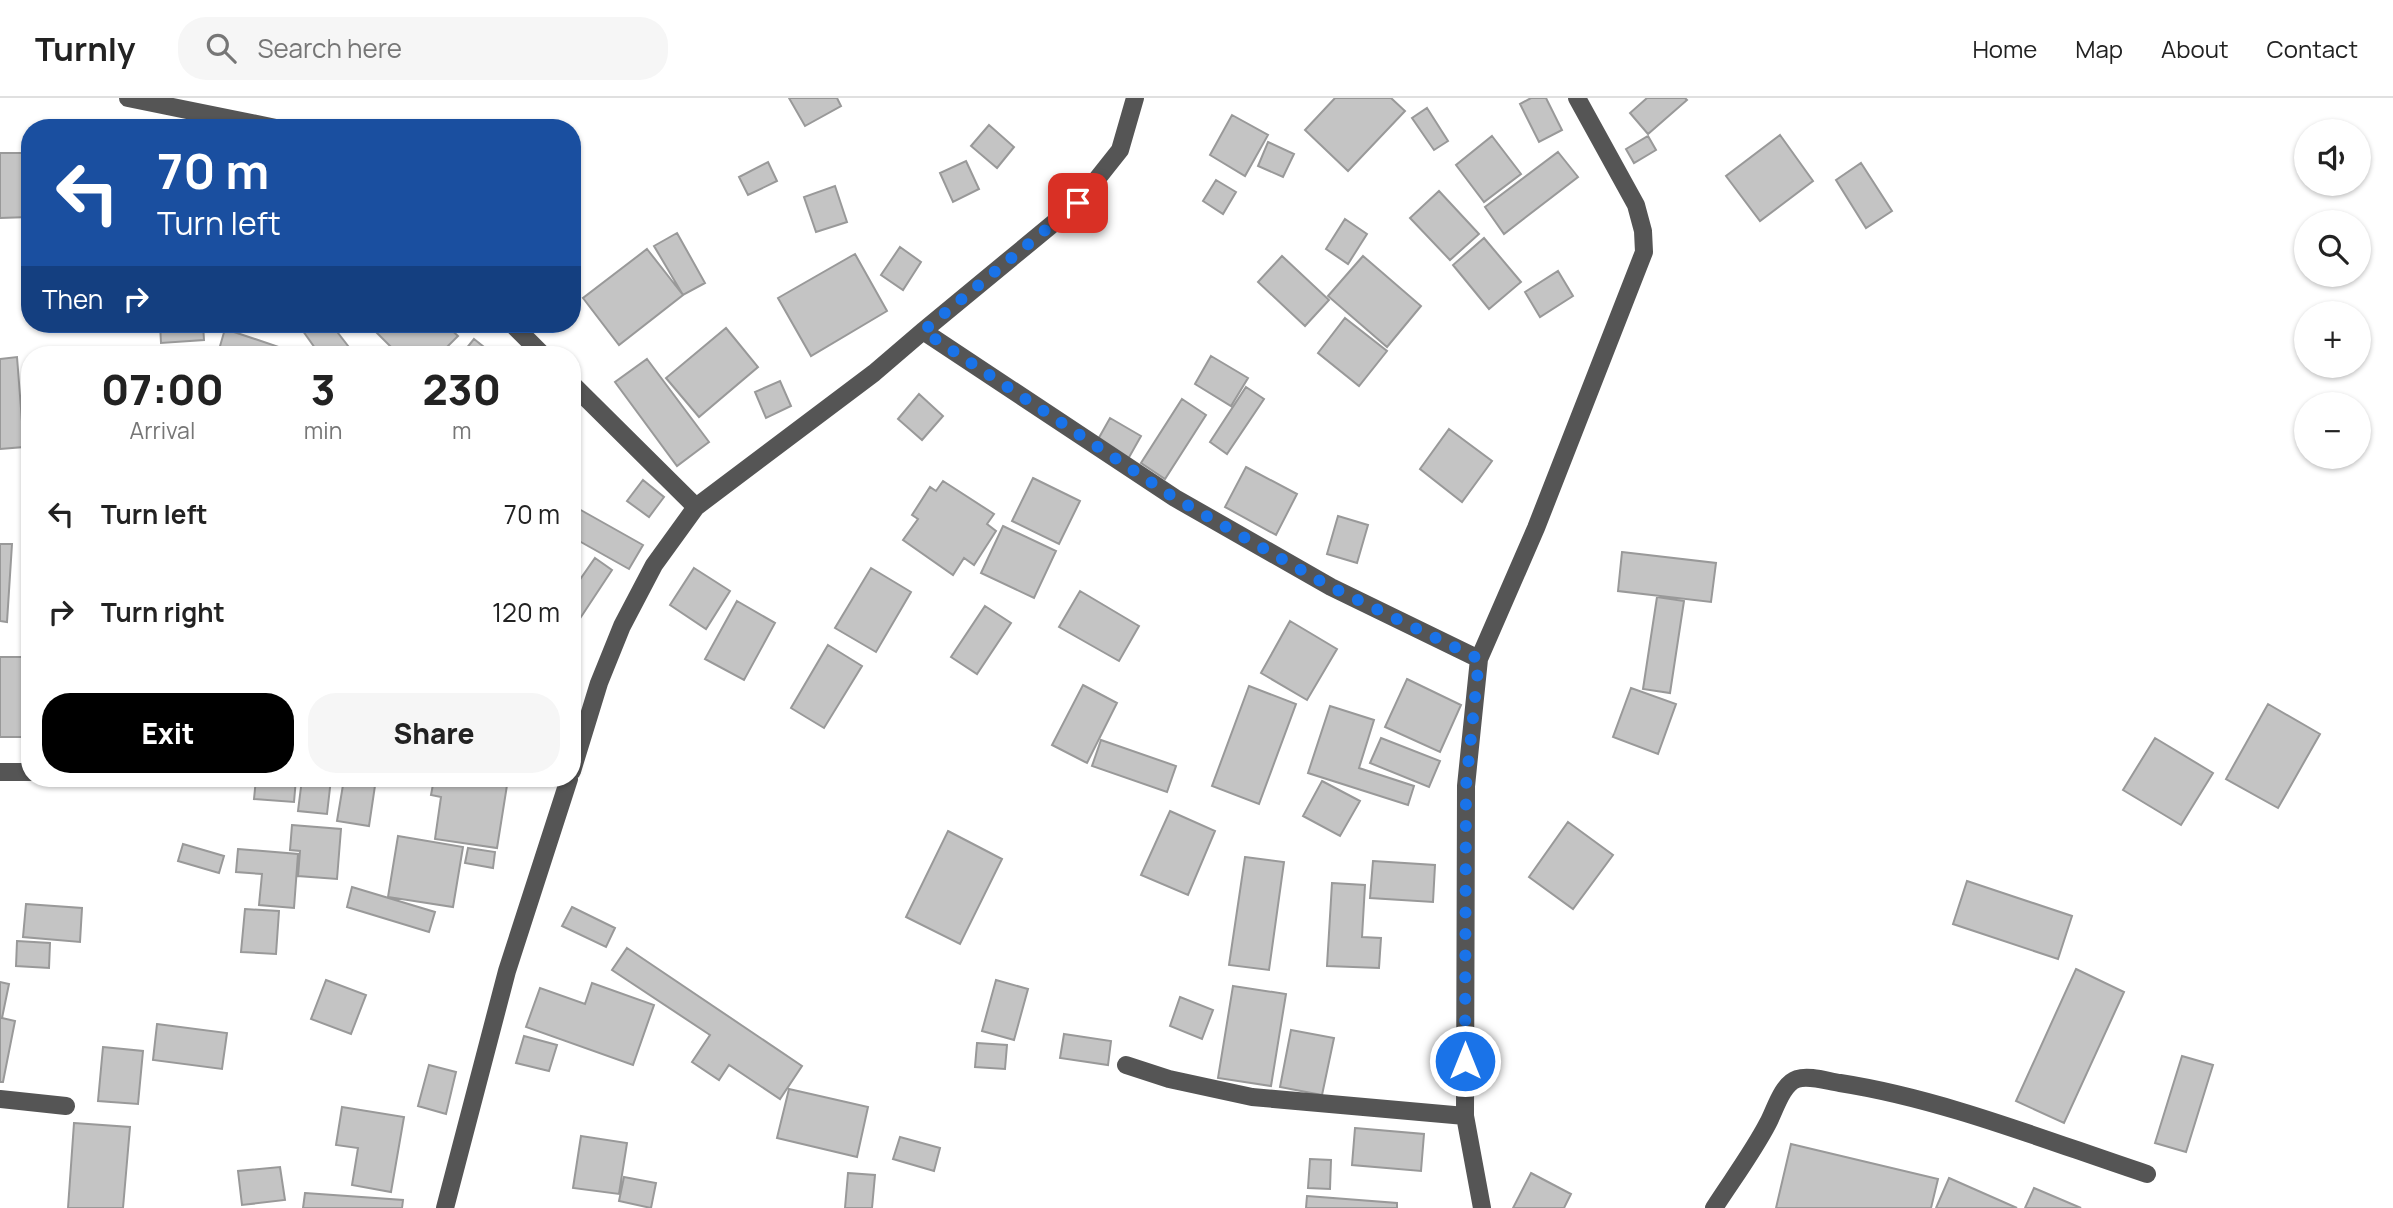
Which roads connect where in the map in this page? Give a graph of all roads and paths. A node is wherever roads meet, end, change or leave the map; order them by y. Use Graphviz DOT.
graph roads {
  1 [pos="128,98"];
  2 [pos="1135,98"];
  3 [pos="1577,98"];
  4 [pos="232,119"];
  5 [pos="923,331"];
  6 [pos="521,333"];
  7 [pos="534,346"];
  8 [pos="581,393"];
  9 [pos="696,507"];
  10 [pos="1479,659"];
  11 [pos="581,742"];
  12 [pos="0,772"];
  13 [pos="21,772"];
  14 [pos="566,787"];
  15 [pos="1126,1065"];
  16 [pos="0,1099"];
  17 [pos="66,1106"];
  18 [pos="1465,1116"];
  19 [pos="2147,1174"];
  20 [pos="445,1208"];
  21 [pos="1482,1208"];
  22 [pos="1714,1208"];
  1 -- 4 [label="street"];
  2 -- 5 [label="street"];
  3 -- 10 [label="street"];
  5 -- 9 [label="street"];
  5 -- 10 [label="street"];
  6 -- 7 [label="street"];
  8 -- 9 [label="street"];
  9 -- 11 [label="street"];
  10 -- 18 [label="street"];
  12 -- 13 [label="street"];
  14 -- 20 [label="street"];
  15 -- 18 [label="street"];
  16 -- 17 [label="street"];
  18 -- 21 [label="street"];
  19 -- 22 [label="street"];
}
